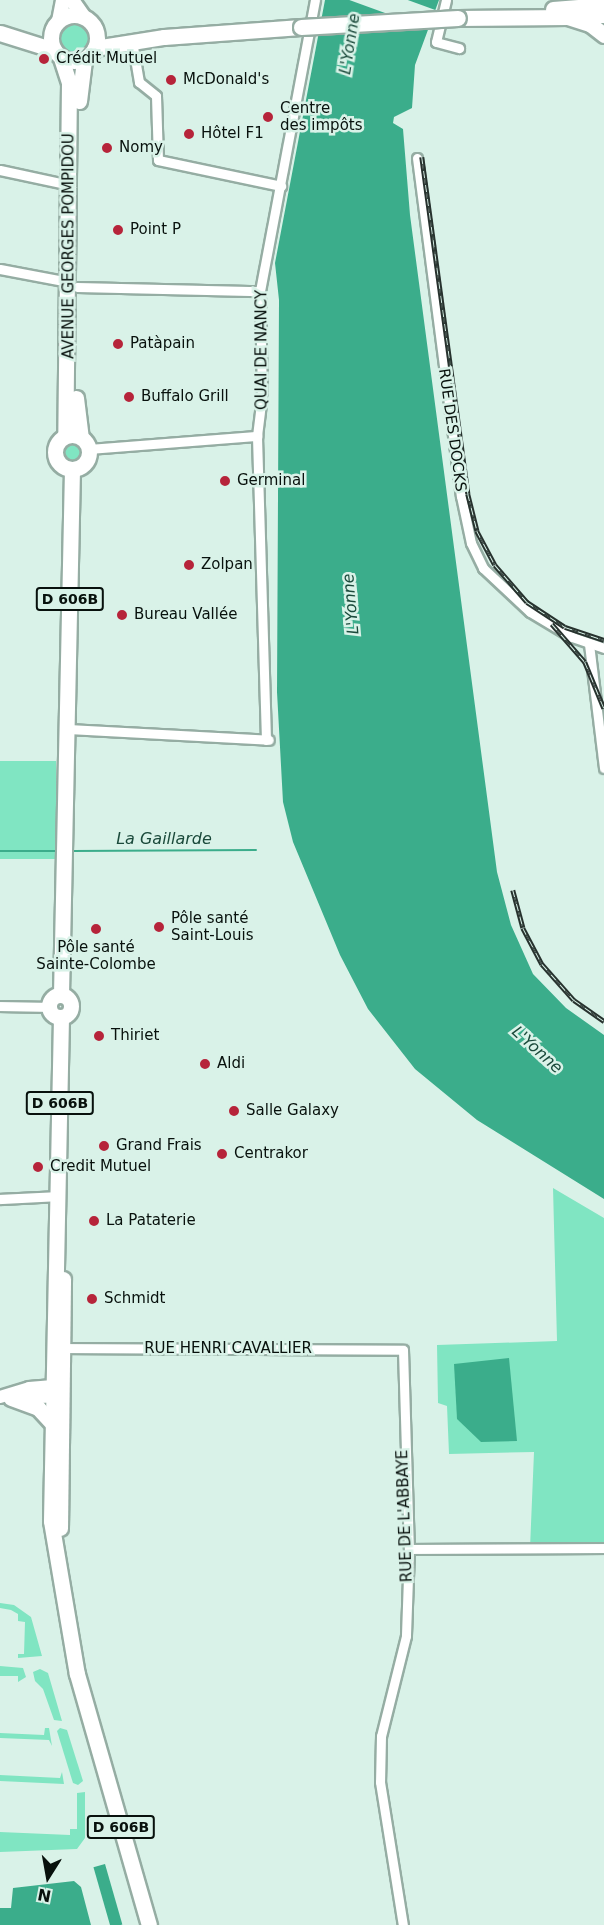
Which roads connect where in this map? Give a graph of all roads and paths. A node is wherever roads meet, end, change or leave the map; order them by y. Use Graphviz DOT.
graph roads {
  1 [pos="63,0"];
  2 [pos="72,0"];
  3 [pos="315,0"];
  4 [pos="446,0"];
  5 [pos="604,5"];
  6 [pos="506,16"];
  7 [pos="84,17"];
  8 [pos="568,17"];
  9 [pos="604,17"];
  10 [pos="56,26"];
  11 [pos="97,32"];
  12 [pos="4,34"];
  13 [pos="604,35"];
  14 [pos="164,37"];
  15 [pos="132,41"];
  16 [pos="95,48"];
  17 [pos="459,48"];
  18 [pos="58,54"];
  19 [pos="84,60"];
  20 [pos="417,158"];
  21 [pos="0,170"];
  22 [pos="70,185"];
  23 [pos="280,186"];
  24 [pos="0,270"];
  25 [pos="73,285"];
  26 [pos="260,291"];
  27 [pos="258,435"];
  28 [pos="65,436"];
  29 [pos="85,443"];
  30 [pos="72,470"];
  31 [pos="589,644"];
  32 [pos="604,648"];
  33 [pos="68,729"];
  34 [pos="604,768"];
  35 [pos="61,994"];
  36 [pos="0,1006"];
  37 [pos="49,1007"];
  38 [pos="61,1017"];
  39 [pos="58,1194"];
  40 [pos="0,1199"];
  41 [pos="58,1348"];
  42 [pos="403,1350"];
  43 [pos="57,1391"];
  44 [pos="4,1397"];
  45 [pos="51,1422"];
  46 [pos="56,1541"];
  47 [pos="604,1548"];
  48 [pos="409,1549"];
  49 [pos="149,1925"];
  50 [pos="403,1925"];
  1 -- 10 [label="main road"];
  2 -- 7 [label="main road"];
  3 -- 23 [label="street, QUAI DE NANCY"];
  4 -- 17 [label="street"];
  5 -- 6 [label="main road"];
  6 -- 8 [label="main road"];
  6 -- 14 [label="main road, bridge"];
  7 -- 10 [label="main road"];
  7 -- 11 [label="main road"];
  8 -- 9 [label="street"];
  8 -- 13 [label="main road"];
  10 -- 12 [label="main road"];
  10 -- 18 [label="main road"];
  11 -- 14 [label="main road"];
  11 -- 16 [label="main road"];
  12 -- 18 [label="main road"];
  14 -- 15 [label="main road"];
  15 -- 16 [label="main road"];
  15 -- 23 [label="street"];
  16 -- 19 [label="main road"];
  18 -- 19 [label="main road"];
  18 -- 22 [label="main road, AVENUE GEORGES POMPIDOU"];
  19 -- 25 [label="main road, AVENUE GEORGES POMPIDOU"];
  20 -- 31 [label="street, RUE DES DOCKS"];
  21 -- 22 [label="street"];
  22 -- 25 [label="main road, AVENUE GEORGES POMPIDOU"];
  23 -- 26 [label="street, QUAI DE NANCY"];
  24 -- 25 [label="street"];
  25 -- 26 [label="street"];
  25 -- 28 [label="main road, AVENUE GEORGES POMPIDOU"];
  25 -- 29 [label="main road, AVENUE GEORGES POMPIDOU"];
  26 -- 27 [label="street, QUAI DE NANCY"];
  27 -- 29 [label="street"];
  27 -- 33 [label="street, QUAI DE NANCY"];
  28 -- 29 [label="main road"];
  28 -- 30 [label="main road"];
  29 -- 30 [label="main road"];
  30 -- 33 [label="main road, D 606B"];
  31 -- 32 [label="street, RUE DES DOCKS"];
  31 -- 34 [label="street"];
  33 -- 35 [label="main road, D 606B"];
  35 -- 37 [label="main road"];
  35 -- 38 [label="main road"];
  36 -- 37 [label="street"];
  37 -- 38 [label="main road"];
  38 -- 39 [label="main road, D 606B"];
  39 -- 40 [label="street"];
  39 -- 41 [label="main road, D 606B"];
  41 -- 42 [label="street, RUE HENRI CAVALLIER"];
  41 -- 43 [label="main road, D 606B"];
  42 -- 48 [label="street, RUE DE L'ABBAYE"];
  43 -- 44 [label="street"];
  43 -- 45 [label="main road, D 606B"];
  43 -- 46 [label="main road, D 606B"];
  44 -- 45 [label="main road"];
  45 -- 46 [label="main road, D 606B"];
  46 -- 49 [label="main road, D 606B"];
  47 -- 48 [label="street"];
  48 -- 50 [label="street, RUE DE L'ABBAYE"];
}
